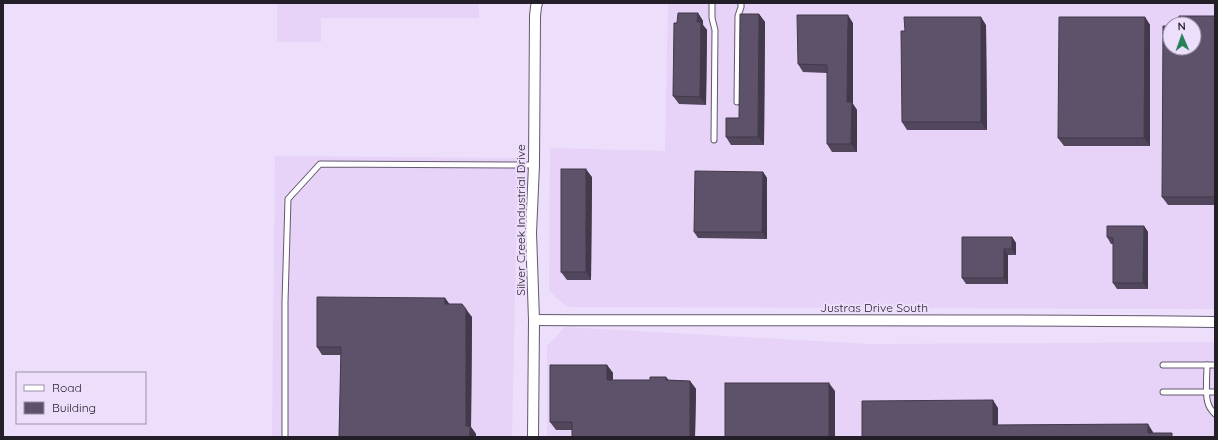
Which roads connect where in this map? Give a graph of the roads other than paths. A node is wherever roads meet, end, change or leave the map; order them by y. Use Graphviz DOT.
graph roads {
  1 [pos="537,3"];
  2 [pos="712,3"];
  3 [pos="741,3"];
  4 [pos="737,102"];
  5 [pos="714,140"];
  6 [pos="534,165"];
  7 [pos="534,320"];
  8 [pos="1215,322"];
  9 [pos="1163,365"];
  10 [pos="1207,365"];
  11 [pos="1215,365"];
  12 [pos="1163,392"];
  13 [pos="1207,392"];
  14 [pos="1215,392"];
  15 [pos="1215,414"];
  16 [pos="285,435"];
  17 [pos="533,437"];
  1 -- 6 [label="street, Silver Creek Industrial Drive"];
  2 -- 5 [label="lane"];
  3 -- 4 [label="lane"];
  6 -- 7 [label="street, Silver Creek Industrial Drive"];
  6 -- 16 [label="lane"];
  7 -- 8 [label="street, Justras Drive South"];
  7 -- 17 [label="street, Silver Creek Industrial Drive"];
  9 -- 10 [label="lane"];
  10 -- 11 [label="lane"];
  10 -- 13 [label="lane"];
  12 -- 13 [label="lane"];
  13 -- 14 [label="lane"];
  13 -- 15 [label="lane"];
}
